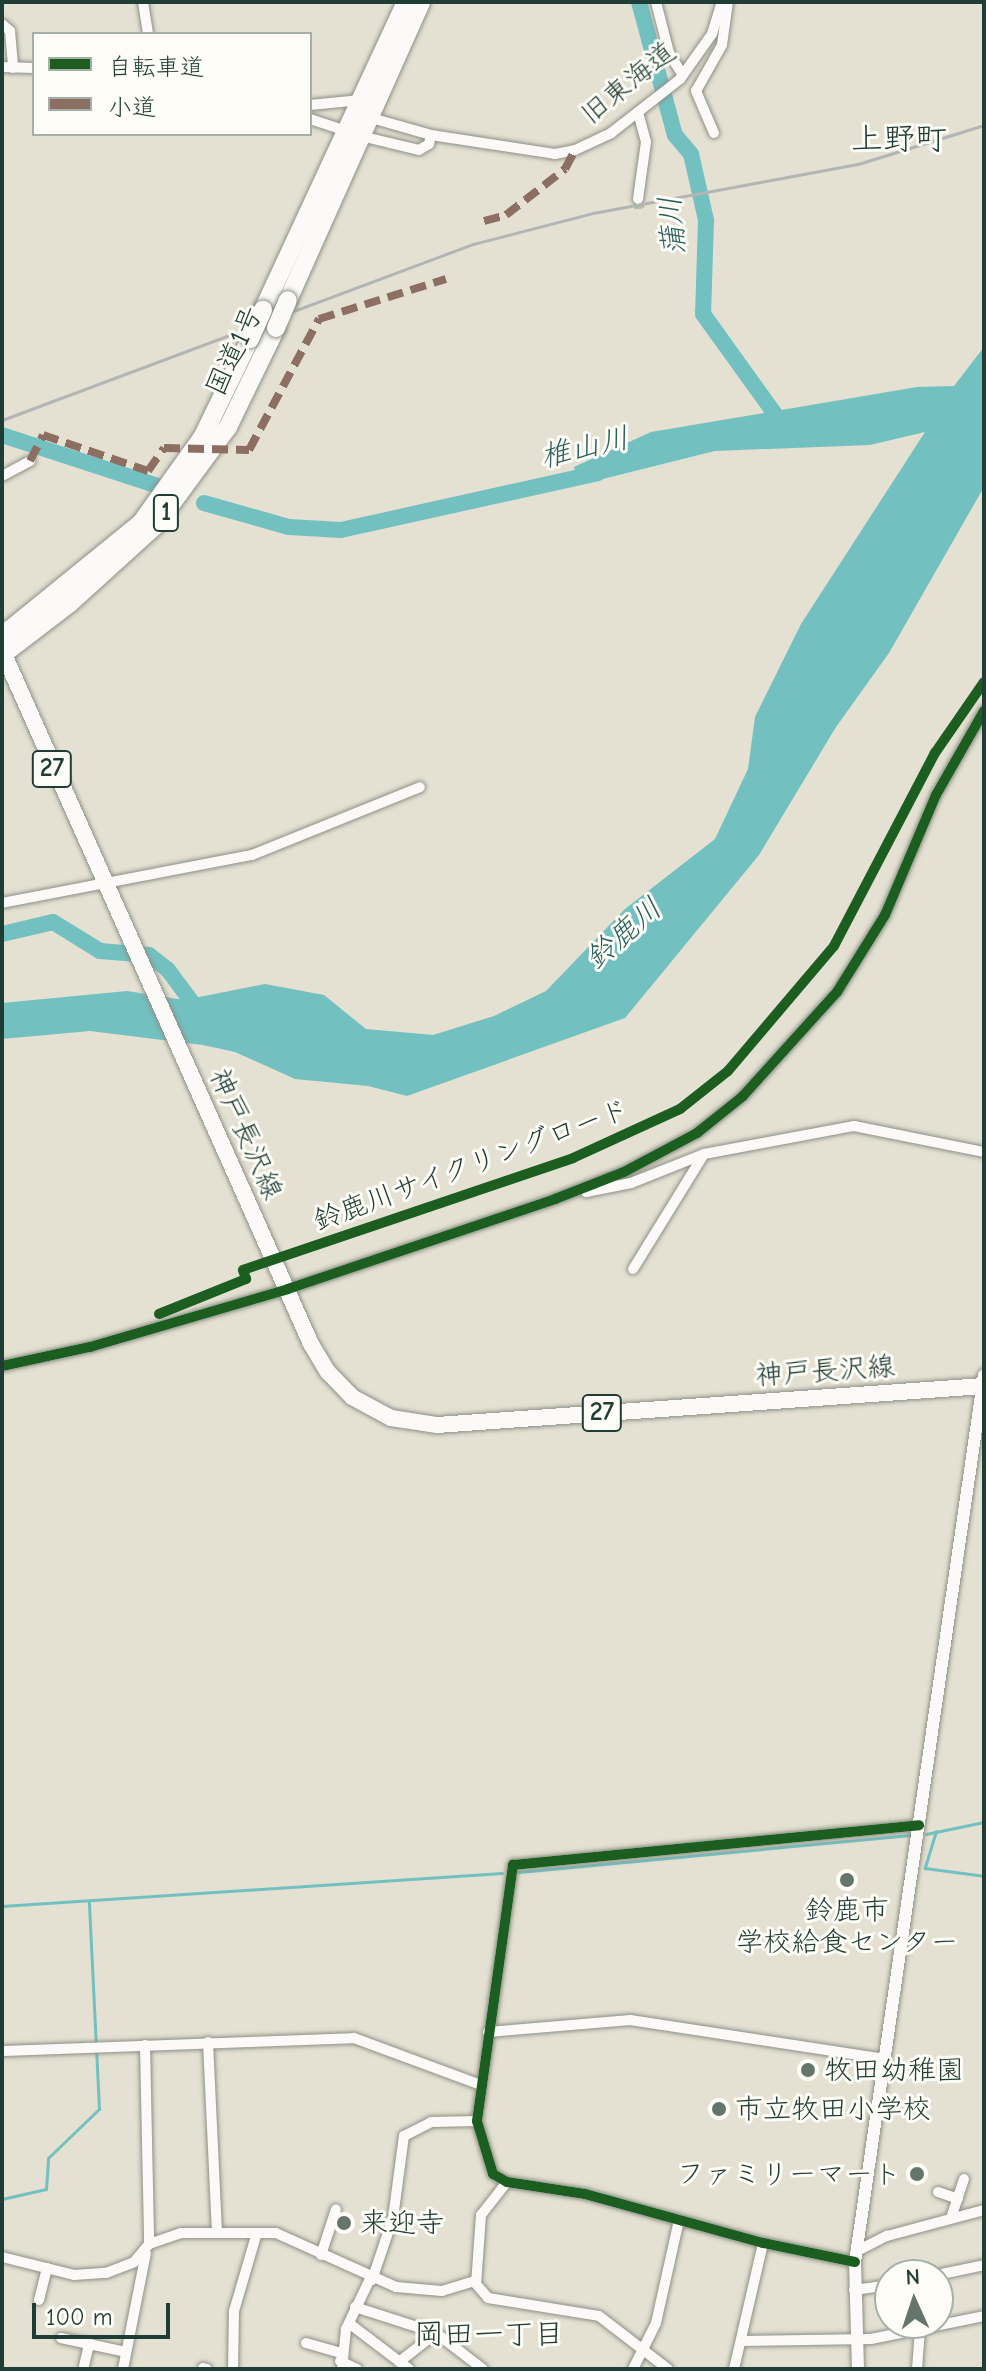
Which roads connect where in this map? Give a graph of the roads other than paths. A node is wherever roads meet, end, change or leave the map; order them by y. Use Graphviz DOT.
graph roads {
  1 [pos="143,2"];
  2 [pos="406,2"];
  3 [pos="421,2"];
  4 [pos="656,2"];
  5 [pos="725,2"];
  6 [pos="2,24"];
  7 [pos="148,32"];
  8 [pos="7,68"];
  9 [pos="32,68"];
  10 [pos="682,77"];
  11 [pos="312,105"];
  12 [pos="364,109"];
  13 [pos="643,109"];
  14 [pos="312,120"];
  15 [pos="337,128"];
  16 [pos="714,133"];
  17 [pos="431,135"];
  18 [pos="369,138"];
  19 [pos="638,199"];
  20 [pos="30,461"];
  21 [pos="2,476"];
  22 [pos="2,649"];
  23 [pos="984,711"];
  24 [pos="420,787"];
  25 [pos="108,889"];
  26 [pos="2,903"];
  27 [pos="984,1152"];
  28 [pos="704,1154"];
  29 [pos="555,1199"];
  30 [pos="633,1269"];
  31 [pos="286,1286"];
  32 [pos="2,1366"];
  33 [pos="983,1382"];
  34 [pos="980,1437"];
  35 [pos="919,1825"];
  36 [pos="488,2032"];
  37 [pos="208,2042"];
  38 [pos="145,2045"];
  39 [pos="2,2051"];
  40 [pos="885,2059"];
  41 [pos="481,2085"];
  42 [pos="477,2121"];
  43 [pos="964,2179"];
  44 [pos="507,2182"];
  45 [pos="938,2192"];
  46 [pos="958,2199"];
  47 [pos="336,2209"];
  48 [pos="984,2210"];
  49 [pos="951,2218"];
  50 [pos="679,2220"];
  51 [pos="217,2231"];
  52 [pos="256,2236"];
  53 [pos="763,2243"];
  54 [pos="147,2247"];
  55 [pos="321,2255"];
  56 [pos="2,2257"];
  57 [pos="856,2257"];
  58 [pos="984,2265"];
  59 [pos="47,2268"];
  60 [pos="954,2271"];
  61 [pos="371,2280"];
  62 [pos="475,2281"];
  63 [pos="874,2287"];
  64 [pos="854,2290"];
  65 [pos="39,2300"];
  66 [pos="355,2307"];
  67 [pos="984,2316"];
  68 [pos="954,2321"];
  69 [pos="350,2324"];
  70 [pos="436,2333"];
  71 [pos="874,2336"];
  72 [pos="61,2338"];
  73 [pos="856,2339"];
  74 [pos="921,2339"];
  75 [pos="741,2341"];
  76 [pos="306,2343"];
  77 [pos="89,2344"];
  78 [pos="645,2350"];
  79 [pos="126,2352"];
  80 [pos="341,2361"];
  81 [pos="84,2366"];
  82 [pos="404,2366"];
  83 [pos="476,2368"];
  84 [pos="123,2369"];
  85 [pos="233,2369"];
  86 [pos="357,2369"];
  87 [pos="633,2369"];
  88 [pos="668,2369"];
  89 [pos="734,2369"];
  90 [pos="858,2369"];
  91 [pos="917,2369"];
  1 -- 7 [label="street"];
  2 -- 12 [label="highway, 国道1号 / 1"];
  3 -- 12 [label="highway, 国道1号 / 1"];
  4 -- 10 [label="street"];
  5 -- 10 [label="street, 旧東海道"];
  5 -- 16 [label="street"];
  6 -- 8 [label="street"];
  8 -- 9 [label="street"];
  10 -- 13 [label="street, 旧東海道"];
  11 -- 12 [label="street"];
  12 -- 17 [label="street"];
  12 -- 22 [label="highway, 国道1号 / 1, bridge"];
  12 -- 22 [label="highway, 国道1号 / 1, bridge"];
  13 -- 17 [label="street, 旧東海道"];
  13 -- 19 [label="street"];
  14 -- 15 [label="street"];
  17 -- 18 [label="street"];
  20 -- 21 [label="street"];
  22 -- 25 [label="main road, 神戸長沢線 / 27"];
  23 -- 29 [label="street"];
  24 -- 25 [label="street"];
  25 -- 26 [label="street"];
  25 -- 31 [label="main road, 神戸長沢線 / 27"];
  27 -- 28 [label="street"];
  28 -- 29 [label="street"];
  28 -- 30 [label="street"];
  29 -- 31 [label="street"];
  31 -- 32 [label="street"];
  31 -- 33 [label="main road, 神戸長沢線 / 27"];
  33 -- 34 [label="street"];
  34 -- 35 [label="street"];
  35 -- 36 [label="street"];
  35 -- 40 [label="street"];
  36 -- 40 [label="street"];
  36 -- 41 [label="street"];
  37 -- 38 [label="street"];
  37 -- 41 [label="street"];
  37 -- 51 [label="street"];
  38 -- 39 [label="street"];
  38 -- 54 [label="street"];
  40 -- 57 [label="street"];
  41 -- 42 [label="street"];
  42 -- 44 [label="street"];
  42 -- 61 [label="street"];
  43 -- 46 [label="street"];
  44 -- 50 [label="street"];
  44 -- 62 [label="street"];
  45 -- 46 [label="street"];
  46 -- 49 [label="street"];
  47 -- 55 [label="street"];
  48 -- 49 [label="street"];
  49 -- 57 [label="street"];
  50 -- 53 [label="street"];
  50 -- 78 [label="street"];
  51 -- 52 [label="street"];
  51 -- 54 [label="street"];
  52 -- 55 [label="street"];
  52 -- 85 [label="street"];
  53 -- 57 [label="street"];
  53 -- 75 [label="street"];
  54 -- 59 [label="street"];
  54 -- 79 [label="street"];
  55 -- 61 [label="street"];
  56 -- 59 [label="street"];
  57 -- 64 [label="street"];
  58 -- 60 [label="street"];
  59 -- 65 [label="street"];
  61 -- 62 [label="street"];
  61 -- 66 [label="street"];
  62 -- 78 [label="street"];
  63 -- 64 [label="street"];
  64 -- 73 [label="street"];
  66 -- 69 [label="street"];
  66 -- 70 [label="street"];
  67 -- 68 [label="street"];
  69 -- 80 [label="street"];
  69 -- 82 [label="street"];
  70 -- 82 [label="street"];
  70 -- 83 [label="street"];
  71 -- 73 [label="street"];
  72 -- 77 [label="street"];
  73 -- 75 [label="street"];
  73 -- 90 [label="street"];
  74 -- 91 [label="street"];
  75 -- 89 [label="street"];
  76 -- 80 [label="street"];
  77 -- 79 [label="street"];
  77 -- 81 [label="street"];
  78 -- 87 [label="street"];
  78 -- 88 [label="street"];
  79 -- 84 [label="street"];
  80 -- 86 [label="street"];
}
